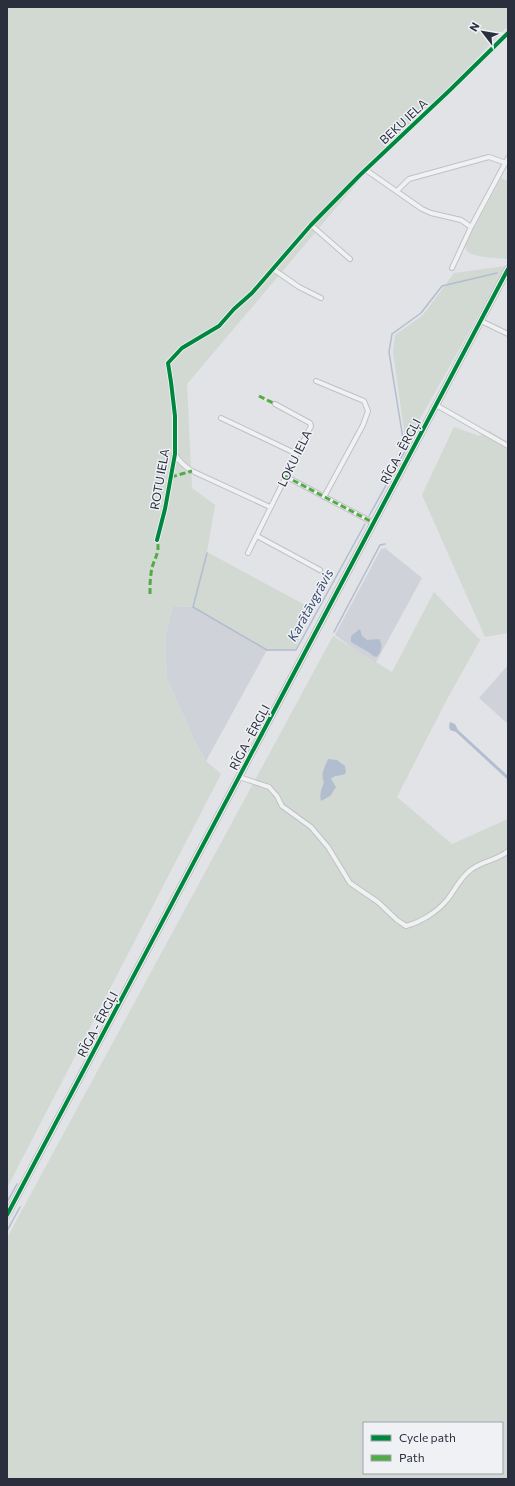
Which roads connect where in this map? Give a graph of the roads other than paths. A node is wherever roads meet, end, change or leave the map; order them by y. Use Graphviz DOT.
graph roads {
  1 [pos="508,33"];
  2 [pos="507,160"];
  3 [pos="366,170"];
  4 [pos="397,191"];
  5 [pos="311,225"];
  6 [pos="471,227"];
  7 [pos="350,259"];
  8 [pos="452,268"];
  9 [pos="273,269"];
  10 [pos="508,269"];
  11 [pos="321,298"];
  12 [pos="481,321"];
  13 [pos="508,334"];
  14 [pos="316,381"];
  15 [pos="275,404"];
  16 [pos="436,405"];
  17 [pos="221,418"];
  18 [pos="508,446"];
  19 [pos="175,454"];
  20 [pos="297,454"];
  21 [pos="285,476"];
  22 [pos="324,497"];
  23 [pos="270,507"];
  24 [pos="374,524"];
  25 [pos="257,536"];
  26 [pos="157,540"];
  27 [pos="248,553"];
  28 [pos="320,570"];
  29 [pos="239,777"];
  30 [pos="508,851"];
  31 [pos="7,1215"];
  1 -- 3 [label="street, BEKU IELA"];
  2 -- 4 [label="street"];
  2 -- 6 [label="street"];
  3 -- 4 [label="street"];
  3 -- 5 [label="street, BEKU IELA"];
  4 -- 6 [label="street"];
  5 -- 7 [label="street"];
  5 -- 9 [label="street, BEKU IELA"];
  6 -- 8 [label="street"];
  9 -- 11 [label="street"];
  9 -- 19 [label="street, ROTU IELA"];
  10 -- 12 [label="main road, RĪGA - ĒRGĻI"];
  12 -- 13 [label="street"];
  12 -- 16 [label="main road, RĪGA - ĒRGĻI"];
  14 -- 22 [label="street"];
  15 -- 20 [label="street, LOKU IELA"];
  16 -- 18 [label="street"];
  16 -- 24 [label="main road, RĪGA - ĒRGĻI"];
  17 -- 20 [label="street"];
  19 -- 23 [label="street, ROTU IELA"];
  19 -- 26 [label="street, ROTU IELA"];
  20 -- 21 [label="street, LOKU IELA"];
  21 -- 22 [label="street"];
  21 -- 23 [label="street, LOKU IELA"];
  22 -- 24 [label="street"];
  23 -- 25 [label="street, LOKU IELA"];
  24 -- 29 [label="main road, RĪGA - ĒRGĻI"];
  25 -- 27 [label="street, LOKU IELA"];
  25 -- 28 [label="street"];
  29 -- 30 [label="street"];
  29 -- 31 [label="main road, RĪGA - ĒRGĻI"];
}
